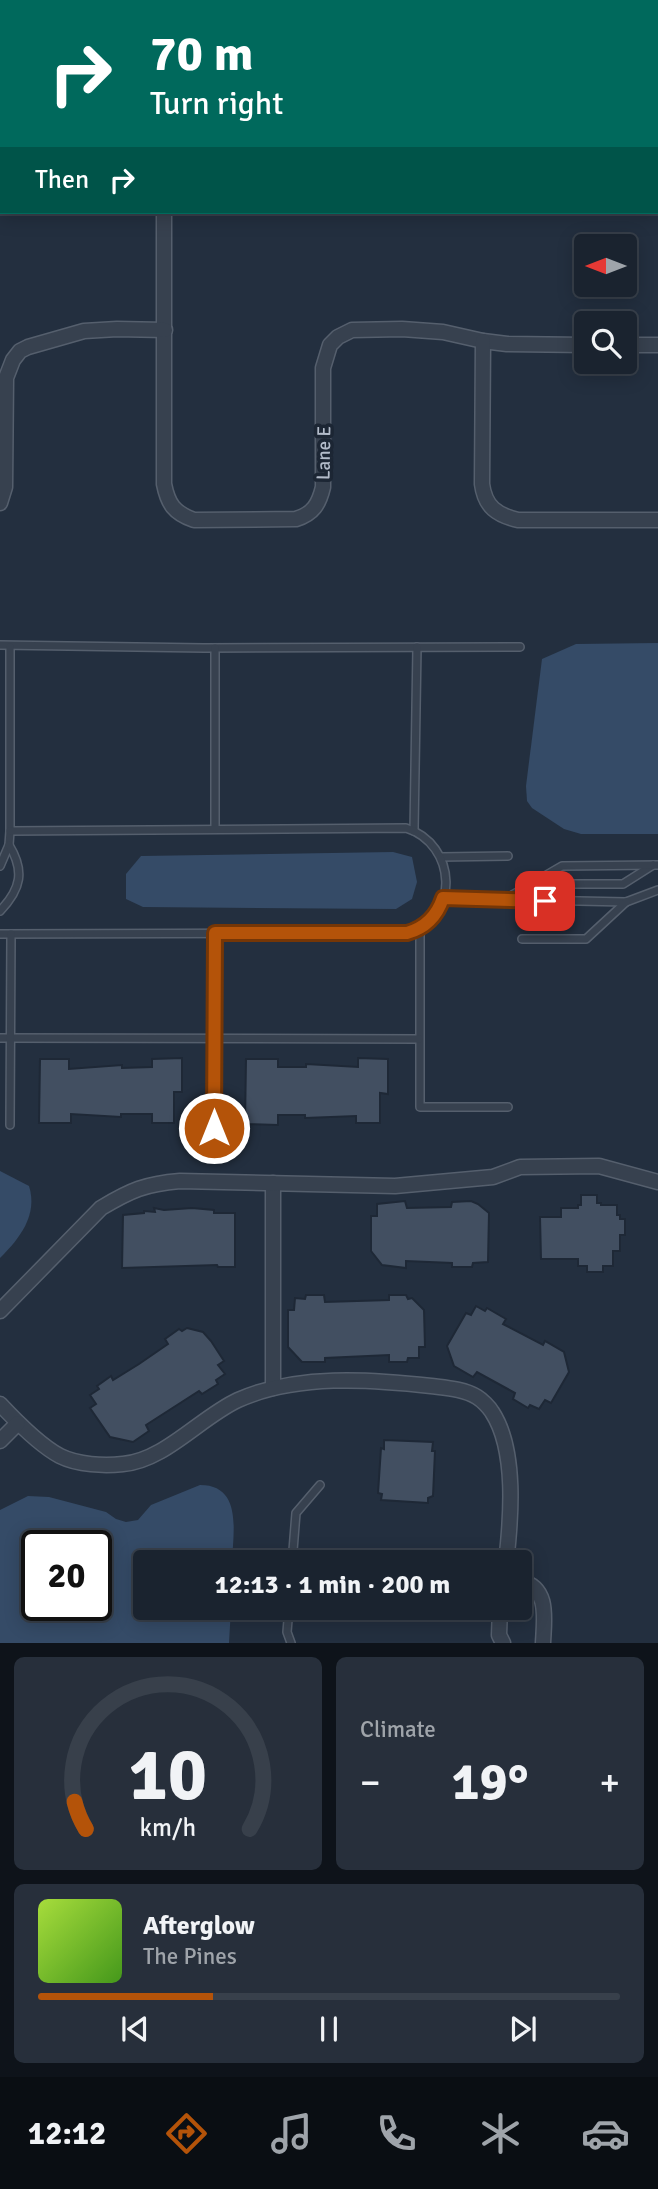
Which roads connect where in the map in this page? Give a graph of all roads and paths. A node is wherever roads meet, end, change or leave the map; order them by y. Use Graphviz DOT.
graph roads {
  1 [pos="164,214"];
  2 [pos="165,330"];
  3 [pos="483,341"];
  4 [pos="574,345"];
  5 [pos="637,345"];
  6 [pos="658,345"];
  7 [pos="0,503"];
  8 [pos="658,520"];
  9 [pos="0,645"];
  10 [pos="10,647"];
  11 [pos="416,647"];
  12 [pos="215,648"];
  13 [pos="520,648"];
  14 [pos="0,745"];
  15 [pos="10,745"];
  16 [pos="215,829"];
  17 [pos="10,831"];
  18 [pos="414,831"];
  19 [pos="9,845"];
  20 [pos="508,856"];
  21 [pos="441,857"];
  22 [pos="656,865"];
  23 [pos="0,866"];
  24 [pos="529,884"];
  25 [pos="658,890"];
  26 [pos="443,898"];
  27 [pos="507,898"];
  28 [pos="626,902"];
  29 [pos="0,911"];
  30 [pos="420,928"];
  31 [pos="215,933"];
  32 [pos="0,934"];
  33 [pos="11,934"];
  34 [pos="522,939"];
  35 [pos="0,1038"];
  36 [pos="10,1038"];
  37 [pos="214,1038"];
  38 [pos="419,1039"];
  39 [pos="508,1107"];
  40 [pos="10,1125"];
  41 [pos="214,1128"];
  42 [pos="658,1182"];
  43 [pos="272,1183"];
  44 [pos="0,1311"];
  45 [pos="273,1388"];
  46 [pos="0,1404"];
  47 [pos="18,1423"];
  48 [pos="0,1441"];
  49 [pos="320,1485"];
  50 [pos="293,1550"];
  51 [pos="507,1550"];
  52 [pos="532,1586"];
  53 [pos="288,1620"];
  54 [pos="500,1620"];
  55 [pos="291,1643"];
  56 [pos="503,1643"];
  57 [pos="542,1643"];
  1 -- 2 [label="street"];
  2 -- 3 [label="street, Lane E"];
  2 -- 7 [label="street"];
  3 -- 4 [label="street"];
  3 -- 8 [label="street"];
  5 -- 6 [label="street"];
  9 -- 10 [label="lane"];
  10 -- 12 [label="lane"];
  10 -- 15 [label="lane"];
  11 -- 12 [label="lane"];
  11 -- 13 [label="lane"];
  11 -- 18 [label="lane"];
  12 -- 16 [label="lane"];
  14 -- 15 [label="lane"];
  15 -- 17 [label="lane"];
  16 -- 17 [label="lane"];
  16 -- 18 [label="lane"];
  17 -- 19 [label="lane"];
  18 -- 21 [label="lane"];
  19 -- 23 [label="lane"];
  19 -- 29 [label="lane"];
  20 -- 21 [label="lane"];
  21 -- 26 [label="lane"];
  22 -- 24 [label="lane"];
  22 -- 24 [label="lane"];
  24 -- 27 [label="lane"];
  25 -- 28 [label="lane"];
  26 -- 27 [label="lane"];
  26 -- 30 [label="lane"];
  27 -- 28 [label="lane"];
  28 -- 34 [label="lane"];
  30 -- 31 [label="lane"];
  30 -- 38 [label="lane"];
  31 -- 33 [label="lane"];
  31 -- 37 [label="lane"];
  32 -- 33 [label="lane"];
  33 -- 36 [label="lane"];
  35 -- 36 [label="lane"];
  36 -- 37 [label="lane"];
  36 -- 40 [label="lane"];
  37 -- 38 [label="lane"];
  37 -- 41 [label="lane"];
  38 -- 39 [label="lane"];
  42 -- 43 [label="street"];
  43 -- 44 [label="street"];
  43 -- 45 [label="street"];
  45 -- 47 [label="street"];
  45 -- 51 [label="street"];
  46 -- 47 [label="street"];
  47 -- 48 [label="street"];
  49 -- 50 [label="lane"];
  52 -- 57 [label="street"];
  53 -- 55 [label="lane"];
  54 -- 56 [label="street"];
}
